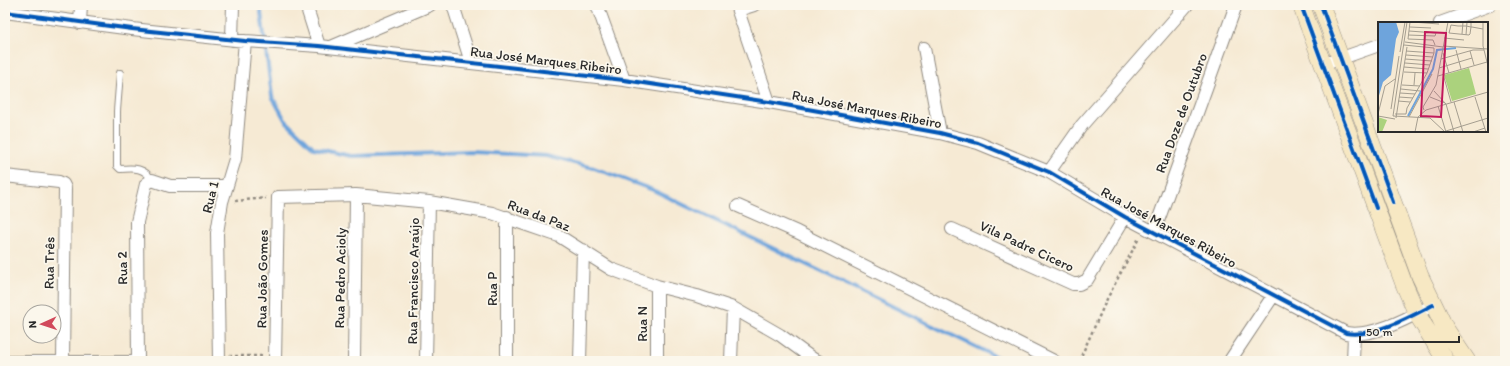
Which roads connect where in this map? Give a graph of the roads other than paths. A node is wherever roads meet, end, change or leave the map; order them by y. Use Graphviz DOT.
graph roads {
  1 [pos="81,5"];
  2 [pos="233,5"];
  3 [pos="306,5"];
  4 [pos="430,5"];
  5 [pos="452,5"];
  6 [pos="597,5"];
  7 [pos="754,5"];
  8 [pos="1187,5"];
  9 [pos="1236,5"];
  10 [pos="1301,5"];
  11 [pos="1321,5"];
  12 [pos="1490,5"];
  13 [pos="737,8"];
  14 [pos="5,12"];
  15 [pos="1443,22"];
  16 [pos="80,23"];
  17 [pos="232,40"];
  18 [pos="246,41"];
  19 [pos="1378,45"];
  20 [pos="325,47"];
  21 [pos="924,48"];
  22 [pos="1340,59"];
  23 [pos="471,62"];
  24 [pos="1322,65"];
  25 [pos="120,73"];
  26 [pos="624,80"];
  27 [pos="768,102"];
  28 [pos="940,133"];
  29 [pos="1049,172"];
  30 [pos="5,176"];
  31 [pos="152,180"];
  32 [pos="227,186"];
  33 [pos="356,196"];
  34 [pos="278,197"];
  35 [pos="429,202"];
  36 [pos="738,206"];
  37 [pos="507,217"];
  38 [pos="1125,217"];
  39 [pos="952,229"];
  40 [pos="1150,230"];
  41 [pos="583,250"];
  42 [pos="657,286"];
  43 [pos="1270,301"];
  44 [pos="1433,305"];
  45 [pos="733,308"];
  46 [pos="1417,314"];
  47 [pos="1354,335"];
  48 [pos="5,359"];
  49 [pos="1231,359"];
  50 [pos="63,360"];
  51 [pos="138,360"];
  52 [pos="815,360"];
  53 [pos="219,361"];
  54 [pos="275,361"];
  55 [pos="354,361"];
  56 [pos="426,361"];
  57 [pos="506,361"];
  58 [pos="580,361"];
  59 [pos="657,361"];
  60 [pos="731,361"];
  61 [pos="1054,361"];
  62 [pos="1353,361"];
  63 [pos="1446,361"];
  64 [pos="1467,361"];
  1 -- 16 [label="street"];
  2 -- 17 [label="street"];
  3 -- 20 [label="street"];
  4 -- 20 [label="street"];
  5 -- 23 [label="street"];
  6 -- 26 [label="street"];
  7 -- 13 [label="street"];
  8 -- 29 [label="street"];
  9 -- 40 [label="street, Rua Doze de Outubro"];
  10 -- 24 [label="main road"];
  11 -- 22 [label="main road"];
  12 -- 15 [label="street"];
  13 -- 27 [label="street"];
  14 -- 16 [label="street, Rua José Marques Ribeiro"];
  16 -- 17 [label="street, Rua José Marques Ribeiro"];
  17 -- 18 [label="street, Rua José Marques Ribeiro"];
  18 -- 20 [label="street, Rua José Marques Ribeiro"];
  18 -- 32 [label="street, Rua 1"];
  19 -- 22 [label="street"];
  20 -- 23 [label="street, Rua José Marques Ribeiro"];
  21 -- 28 [label="street"];
  22 -- 24 [label="street"];
  22 -- 44 [label="main road"];
  23 -- 26 [label="street, Rua José Marques Ribeiro"];
  24 -- 46 [label="main road"];
  25 -- 31 [label="lane"];
  26 -- 27 [label="street, Rua José Marques Ribeiro"];
  27 -- 28 [label="street, Rua José Marques Ribeiro"];
  28 -- 29 [label="street, Rua José Marques Ribeiro"];
  29 -- 38 [label="street, Rua José Marques Ribeiro"];
  30 -- 50 [label="street, Rua Três"];
  31 -- 32 [label="street"];
  31 -- 51 [label="street, Rua 2"];
  32 -- 53 [label="street, Rua 1"];
  33 -- 34 [label="street, Rua da Paz"];
  33 -- 35 [label="street, Rua da Paz"];
  33 -- 55 [label="street, Rua Pedro Acioly"];
  34 -- 54 [label="street, Rua João Gomes"];
  35 -- 37 [label="street, Rua da Paz"];
  35 -- 56 [label="street, Rua Francisco Araújo"];
  36 -- 61 [label="street"];
  37 -- 41 [label="street, Rua da Paz"];
  37 -- 57 [label="street, Rua P"];
  38 -- 39 [label="street, Vila Padre Cicero"];
  38 -- 40 [label="street, Rua José Marques Ribeiro"];
  40 -- 43 [label="street, Rua José Marques Ribeiro"];
  41 -- 42 [label="street, Rua da Paz"];
  41 -- 58 [label="street"];
  42 -- 45 [label="street, Rua da Paz"];
  42 -- 59 [label="street, Rua N"];
  43 -- 47 [label="street, Rua José Marques Ribeiro"];
  43 -- 49 [label="street"];
  44 -- 46 [label="street"];
  44 -- 64 [label="main road"];
  45 -- 52 [label="street, Rua da Paz"];
  45 -- 60 [label="street"];
  46 -- 47 [label="street"];
  46 -- 63 [label="main road"];
  47 -- 62 [label="street"];
  48 -- 50 [label="lane"];
  50 -- 51 [label="lane"];
}
